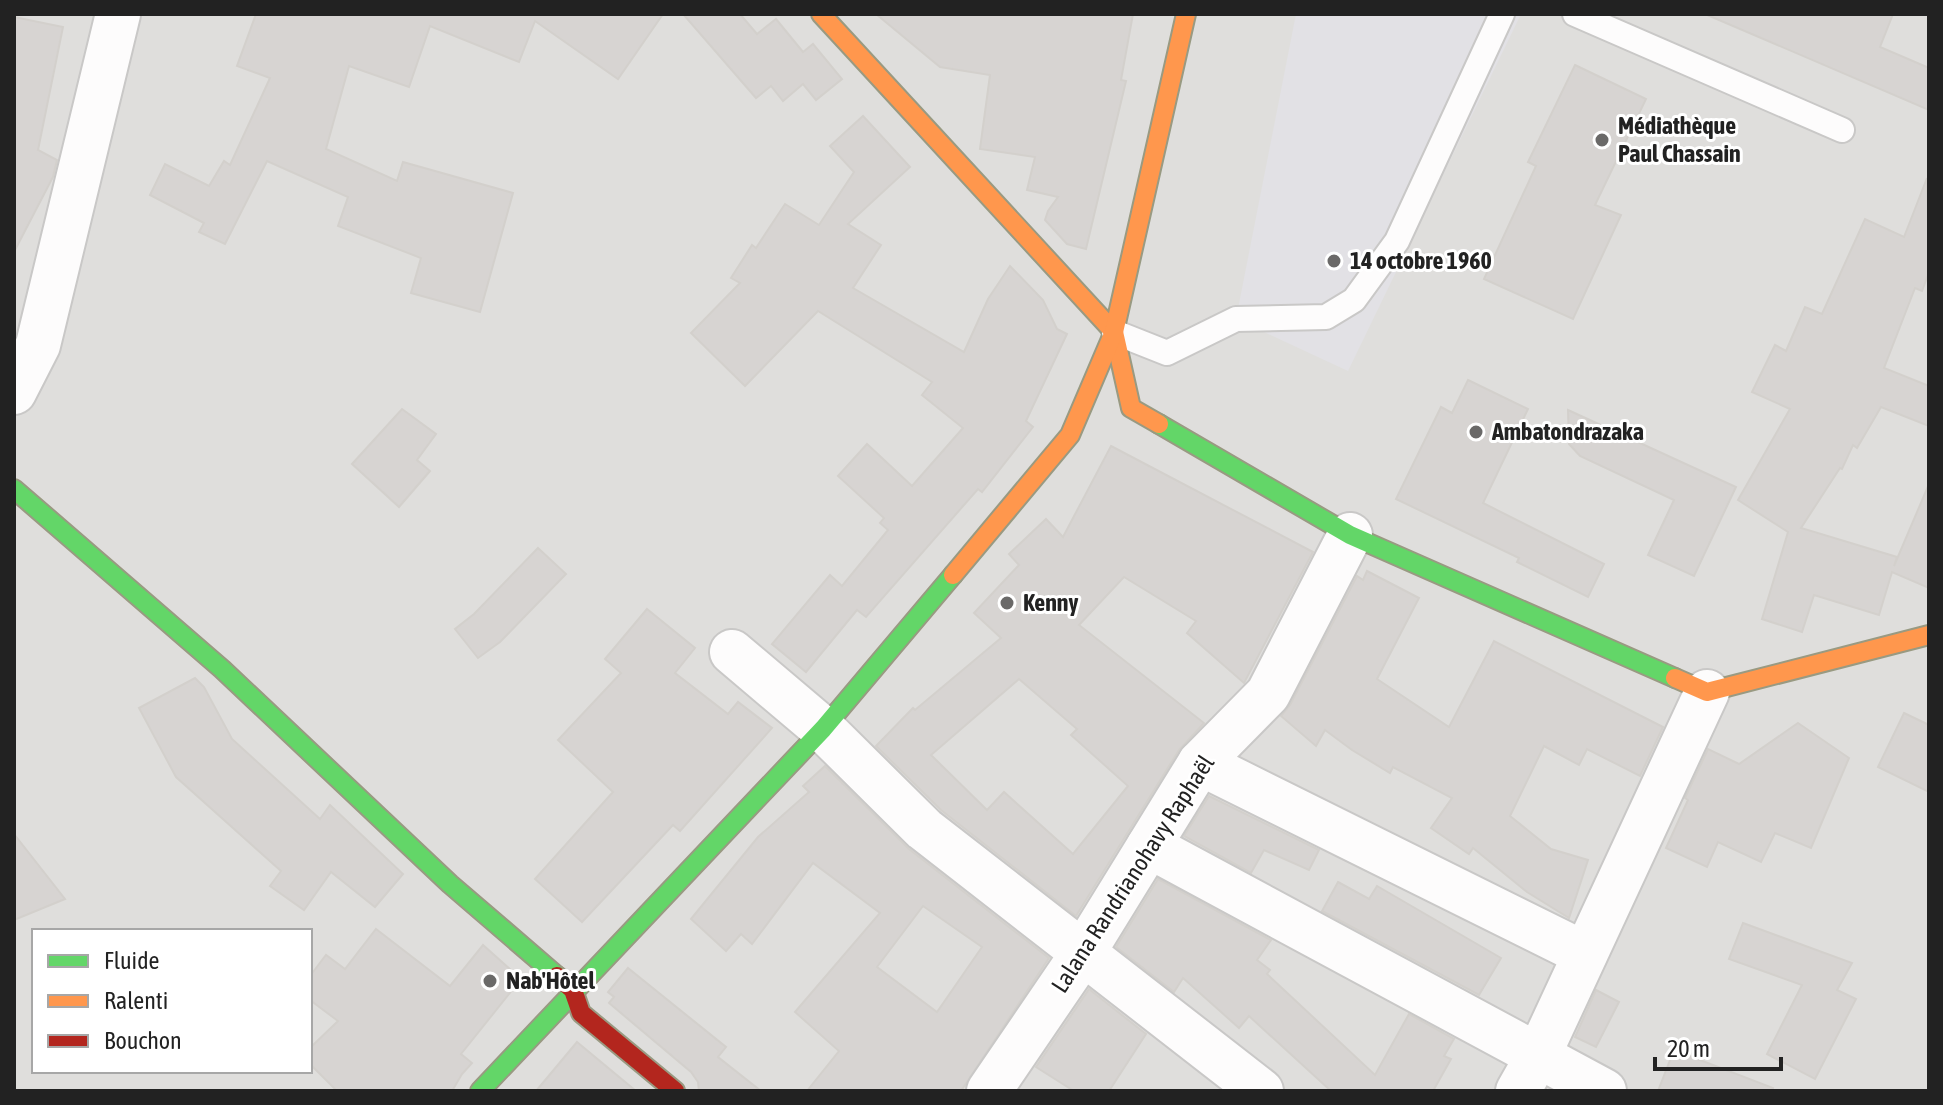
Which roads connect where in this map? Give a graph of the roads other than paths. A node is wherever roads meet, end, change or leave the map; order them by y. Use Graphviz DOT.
graph roads {
  1 [pos="118,14"];
  2 [pos="821,14"];
  3 [pos="1186,14"];
  4 [pos="1502,14"];
  5 [pos="1575,14"];
  6 [pos="1842,130"];
  7 [pos="1114,332"];
  8 [pos="14,392"];
  9 [pos="14,489"];
  10 [pos="1350,535"];
  11 [pos="1929,635"];
  12 [pos="732,652"];
  13 [pos="1707,692"];
  14 [pos="823,729"];
  15 [pos="1200,763"];
  16 [pos="1149,846"];
  17 [pos="1083,953"];
  18 [pos="1585,954"];
  19 [pos="573,990"];
  20 [pos="1539,1054"];
  21 [pos="480,1091"];
  22 [pos="675,1091"];
  23 [pos="989,1091"];
  24 [pos="1261,1091"];
  25 [pos="1518,1091"];
  26 [pos="1604,1091"];
  1 -- 8 [label="street"];
  2 -- 7 [label="street"];
  3 -- 7 [label="street"];
  4 -- 7 [label="lane"];
  5 -- 6 [label="lane"];
  7 -- 10 [label="street"];
  7 -- 14 [label="street"];
  9 -- 19 [label="street"];
  10 -- 13 [label="street"];
  10 -- 15 [label="street, Lalana Randrianohavy Raphaël"];
  11 -- 13 [label="street"];
  12 -- 14 [label="street"];
  13 -- 18 [label="street"];
  14 -- 17 [label="street"];
  14 -- 19 [label="street"];
  15 -- 16 [label="street, Lalana Randrianohavy Raphaël"];
  15 -- 18 [label="street"];
  16 -- 17 [label="street, Lalana Randrianohavy Raphaël"];
  16 -- 20 [label="street"];
  17 -- 23 [label="street, Lalana Randrianohavy Raphaël"];
  17 -- 24 [label="street"];
  18 -- 20 [label="street"];
  19 -- 21 [label="street"];
  19 -- 22 [label="street"];
  20 -- 25 [label="street"];
  20 -- 26 [label="street"];
}
